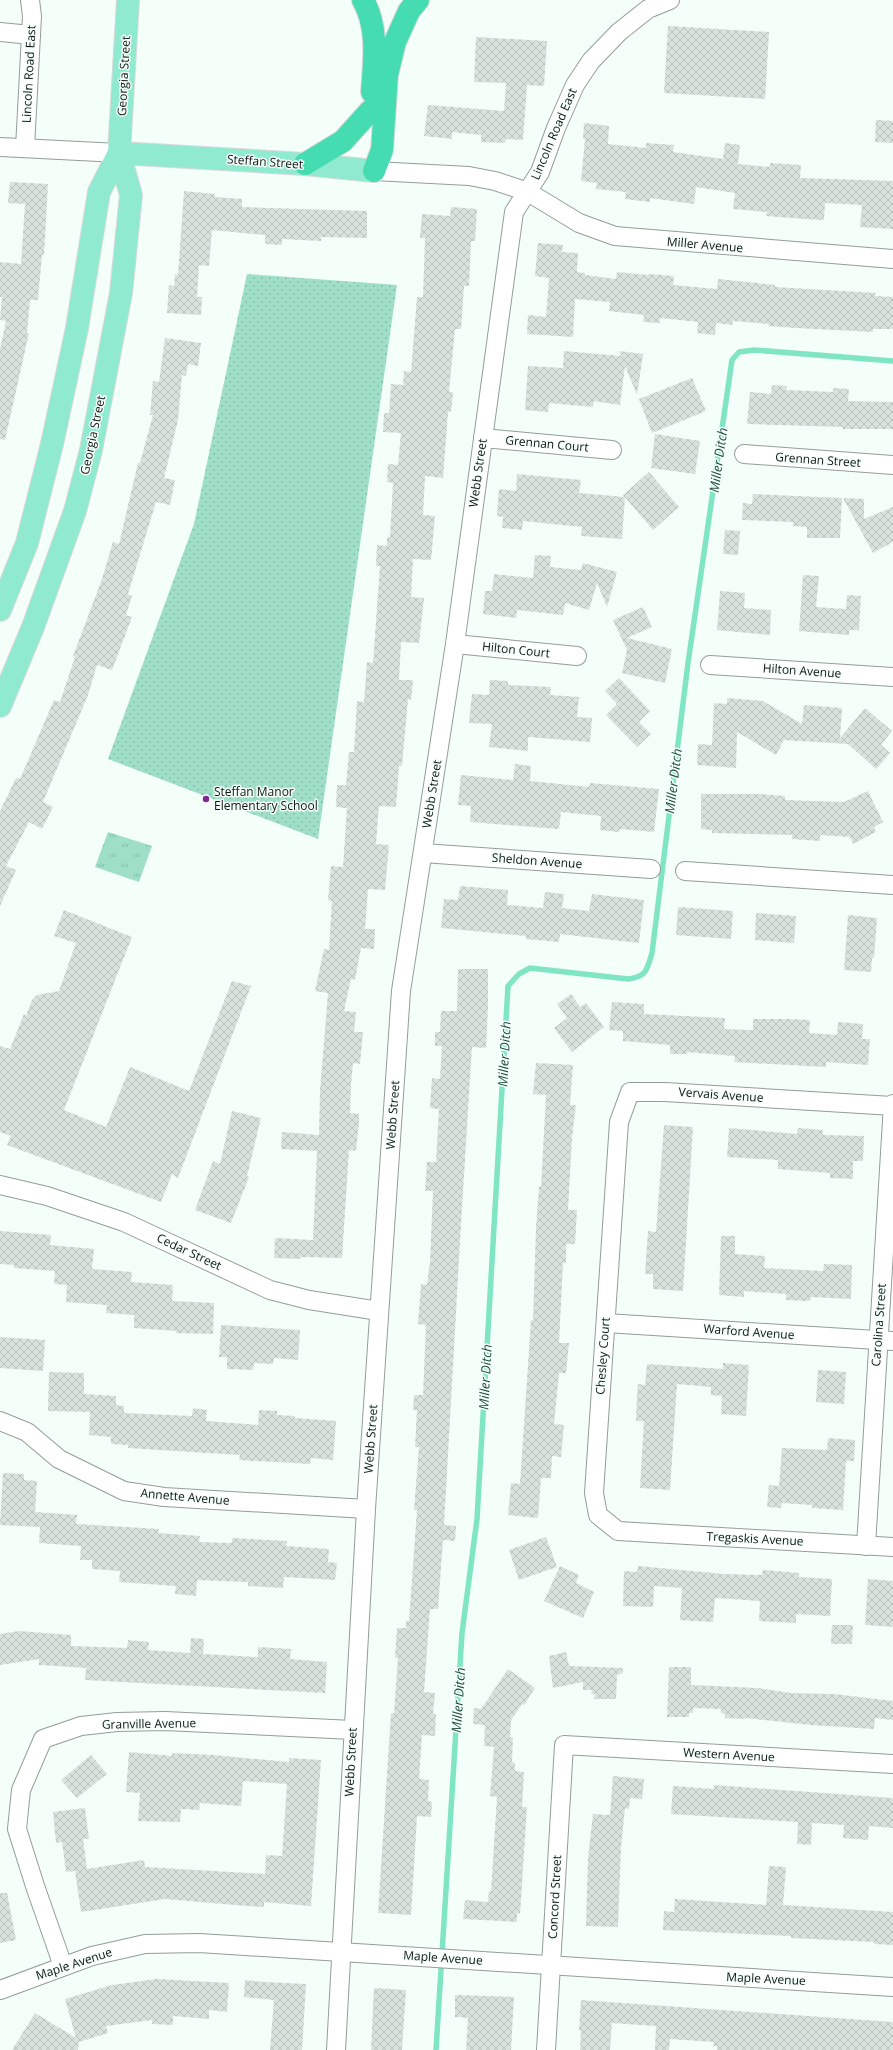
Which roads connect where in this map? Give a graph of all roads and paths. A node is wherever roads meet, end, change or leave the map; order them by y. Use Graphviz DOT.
graph roads {
  1 [pos="30,0"];
  2 [pos="128,0"];
  3 [pos="363,0"];
  4 [pos="418,0"];
  5 [pos="670,0"];
  6 [pos="0,32"];
  7 [pos="32,35"];
  8 [pos="370,111"];
  9 [pos="0,147"];
  10 [pos="25,148"];
  11 [pos="120,153"];
  12 [pos="305,164"];
  13 [pos="374,171"];
  14 [pos="528,192"];
  15 [pos="893,260"];
  16 [pos="483,438"];
  17 [pos="612,450"];
  18 [pos="744,454"];
  19 [pos="893,465"];
  20 [pos="0,610"];
  21 [pos="455,644"];
  22 [pos="577,656"];
  23 [pos="710,665"];
  24 [pos="893,677"];
  25 [pos="0,706"];
  26 [pos="423,853"];
  27 [pos="651,869"];
  28 [pos="685,871"];
  29 [pos="893,885"];
  30 [pos="893,1105"];
  31 [pos="615,1171"];
  32 [pos="0,1185"];
  33 [pos="380,1311"];
  34 [pos="606,1323"];
  35 [pos="886,1341"];
  36 [pos="0,1420"];
  37 [pos="366,1509"];
  38 [pos="618,1531"];
  39 [pos="866,1546"];
  40 [pos="893,1547"];
  41 [pos="353,1730"];
  42 [pos="564,1745"];
  43 [pos="893,1764"];
  44 [pos="341,1951"];
  45 [pos="551,1965"];
  46 [pos="63,1966"];
  47 [pos="893,1987"];
  48 [pos="0,1990"];
  49 [pos="336,2050"];
  50 [pos="546,2050"];
  1 -- 7 [label="street, Lincoln Road East"];
  2 -- 11 [label="main road, Georgia Street"];
  3 -- 8 [label="highway"];
  4 -- 13 [label="highway"];
  5 -- 14 [label="street, Lincoln Road East"];
  6 -- 7 [label="street"];
  7 -- 10 [label="street, Lincoln Road East"];
  8 -- 12 [label="highway"];
  8 -- 13 [label="highway"];
  9 -- 10 [label="street, Steffan Street"];
  10 -- 11 [label="street, Steffan Street"];
  11 -- 12 [label="main road, Steffan Street"];
  11 -- 20 [label="main road, Georgia Street"];
  11 -- 25 [label="main road, Georgia Street"];
  12 -- 13 [label="main road, Steffan Street"];
  13 -- 14 [label="street, Steffan Street"];
  14 -- 15 [label="street, Miller Avenue"];
  14 -- 16 [label="street, Webb Street"];
  16 -- 17 [label="street, Grennan Court"];
  16 -- 21 [label="street, Webb Street"];
  18 -- 19 [label="street, Grennan Street"];
  21 -- 22 [label="street, Hilton Court"];
  21 -- 26 [label="street, Webb Street"];
  23 -- 24 [label="street, Hilton Avenue"];
  26 -- 27 [label="street, Sheldon Avenue"];
  26 -- 33 [label="street, Webb Street"];
  28 -- 29 [label="street"];
  30 -- 31 [label="street, Vervais Avenue"];
  30 -- 35 [label="street, Carolina Street"];
  31 -- 34 [label="street, Chesley Court"];
  32 -- 33 [label="street, Cedar Street"];
  33 -- 37 [label="street, Webb Street"];
  34 -- 35 [label="street, Warford Avenue"];
  34 -- 38 [label="street, Chesley Court"];
  35 -- 39 [label="street, Carolina Street"];
  36 -- 37 [label="street, Annette Avenue"];
  37 -- 41 [label="street, Webb Street"];
  38 -- 39 [label="street, Tregaskis Avenue"];
  39 -- 40 [label="street, Tregaskis Avenue"];
  41 -- 44 [label="street, Webb Street"];
  41 -- 46 [label="street, Granville Avenue"];
  42 -- 43 [label="street, Western Avenue"];
  42 -- 45 [label="street, Concord Street"];
  44 -- 45 [label="street, Maple Avenue"];
  44 -- 46 [label="street, Maple Avenue"];
  44 -- 49 [label="street, Webb Street"];
  45 -- 47 [label="street, Maple Avenue"];
  45 -- 50 [label="street, Concord Street"];
  46 -- 48 [label="street, Maple Avenue"];
}
